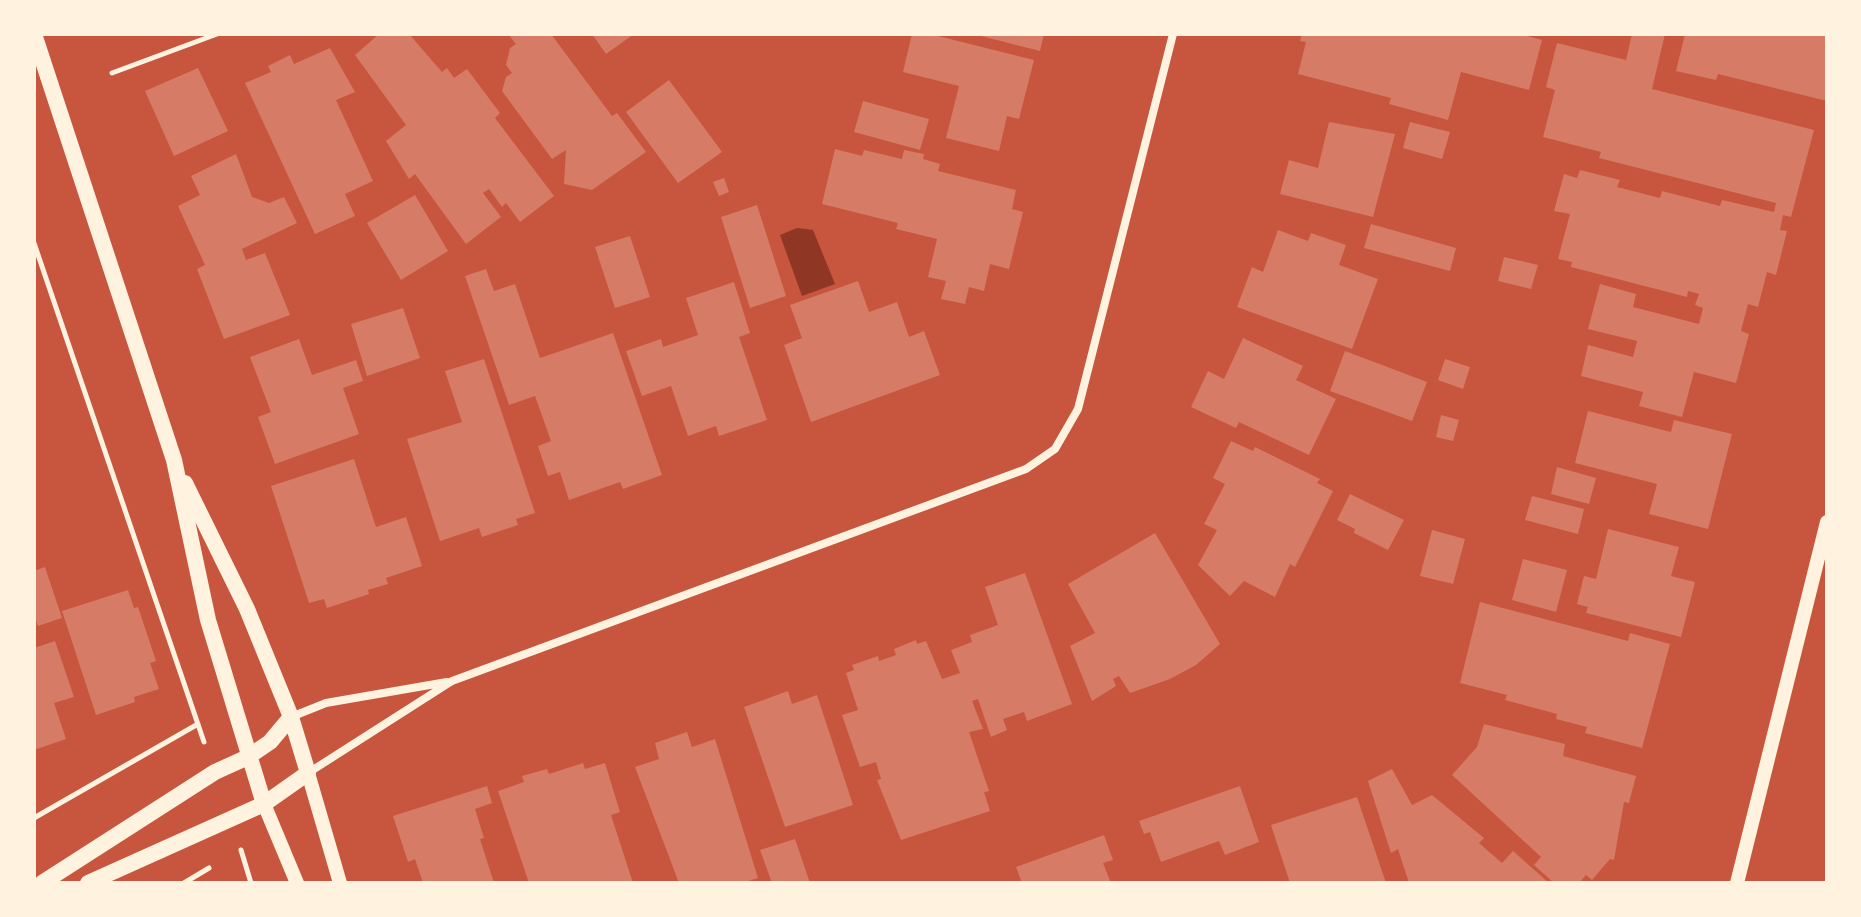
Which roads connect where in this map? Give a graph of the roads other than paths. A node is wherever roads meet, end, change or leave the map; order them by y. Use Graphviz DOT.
graph roads {
  1 [pos="36,34"];
  2 [pos="1173,34"];
  3 [pos="174,460"];
  4 [pos="1827,522"];
  5 [pos="452,681"];
  6 [pos="291,717"];
  7 [pos="248,757"];
  8 [pos="308,773"];
  9 [pos="264,804"];
  10 [pos="42,883"];
  11 [pos="88,883"];
  12 [pos="297,883"];
  13 [pos="340,883"];
  14 [pos="1737,883"];
  1 -- 3 [label="main road"];
  2 -- 5 [label="street"];
  3 -- 6 [label="main road"];
  3 -- 7 [label="main road"];
  4 -- 14 [label="street"];
  5 -- 6 [label="street"];
  5 -- 8 [label="street"];
  6 -- 7 [label="main road"];
  6 -- 8 [label="main road"];
  7 -- 9 [label="main road"];
  7 -- 10 [label="main road"];
  8 -- 9 [label="main road"];
  8 -- 13 [label="street"];
  9 -- 11 [label="main road"];
  9 -- 12 [label="street"];
}
